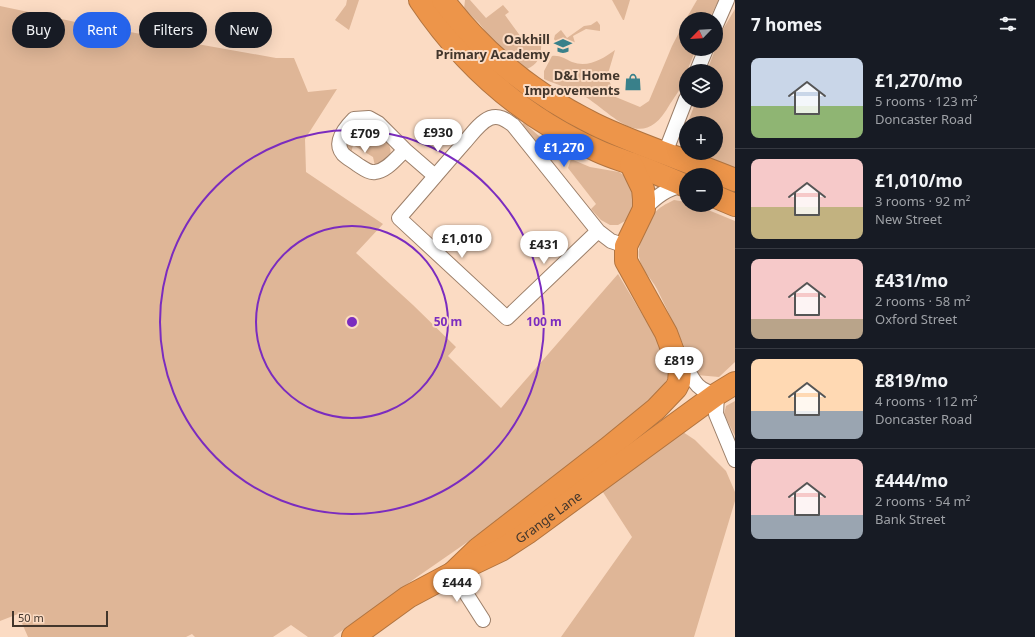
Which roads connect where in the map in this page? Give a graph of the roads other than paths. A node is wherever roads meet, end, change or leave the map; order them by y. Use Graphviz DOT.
graph roads {
  1 [pos="420,0"];
  2 [pos="443,0"];
  3 [pos="727,0"];
  4 [pos="722,12"];
  5 [pos="682,108"];
  6 [pos="405,150"];
  7 [pos="665,152"];
  8 [pos="631,164"];
  9 [pos="681,168"];
  10 [pos="679,175"];
  11 [pos="435,176"];
  12 [pos="723,179"];
  13 [pos="735,180"];
  14 [pos="679,184"];
  15 [pos="723,188"];
  16 [pos="735,193"];
  17 [pos="723,200"];
  18 [pos="735,205"];
  19 [pos="644,209"];
  20 [pos="598,231"];
  21 [pos="626,246"];
  22 [pos="666,333"];
  23 [pos="726,389"];
  24 [pos="735,460"];
  25 [pos="453,573"];
  26 [pos="482,620"];
  27 [pos="353,637"];
  1 -- 8 [label="highway"];
  2 -- 7 [label="highway"];
  3 -- 4 [label="street"];
  5 -- 7 [label="street"];
  6 -- 6 [label="street"];
  6 -- 11 [label="street"];
  7 -- 9 [label="highway"];
  8 -- 10 [label="highway"];
  8 -- 19 [label="highway"];
  11 -- 20 [label="street"];
  11 -- 20 [label="street"];
  12 -- 13 [label="highway"];
  14 -- 19 [label="street"];
  15 -- 16 [label="highway"];
  17 -- 18 [label="highway"];
  19 -- 21 [label="highway"];
  20 -- 21 [label="street"];
  21 -- 22 [label="highway"];
  22 -- 23 [label="street"];
  22 -- 25 [label="highway"];
  23 -- 24 [label="street"];
  23 -- 25 [label="highway, Grange Lane"];
  25 -- 26 [label="street"];
  25 -- 27 [label="highway, Grange Lane"];
}
